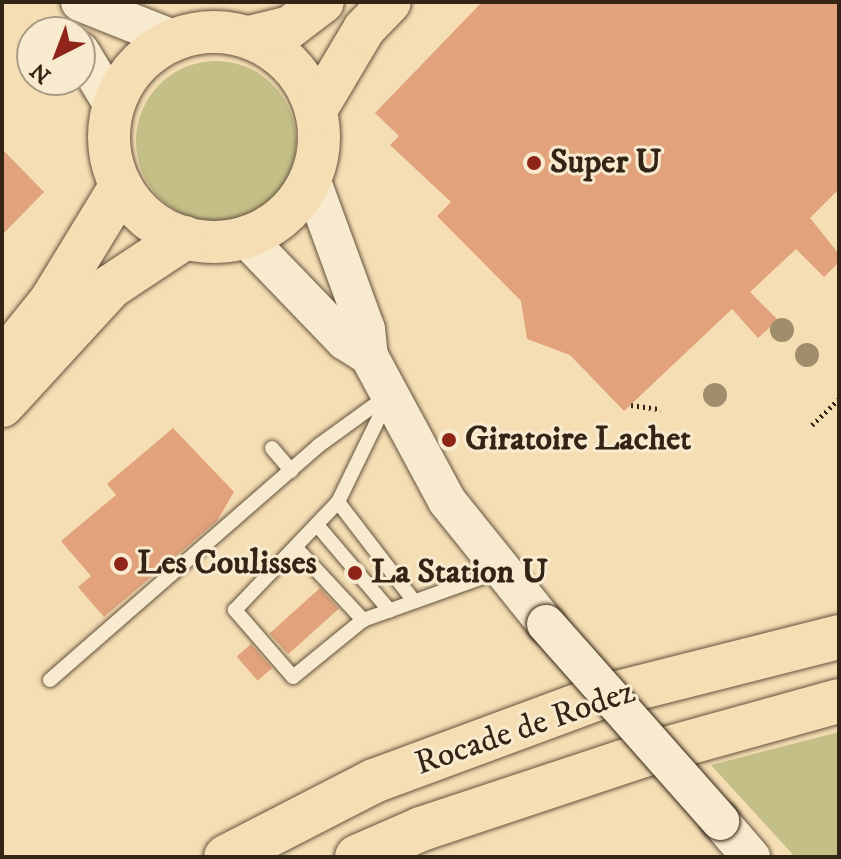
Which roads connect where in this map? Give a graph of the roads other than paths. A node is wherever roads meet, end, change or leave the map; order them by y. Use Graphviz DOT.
graph roads {
  1 [pos="80,2"];
  2 [pos="323,2"];
  3 [pos="390,2"];
  4 [pos="250,37"];
  5 [pos="173,39"];
  6 [pos="96,77"];
  7 [pos="113,105"];
  8 [pos="316,110"];
  9 [pos="311,179"];
  10 [pos="121,187"];
  11 [pos="184,238"];
  12 [pos="246,238"];
  13 [pos="369,356"];
  14 [pos="2,363"];
  15 [pos="390,393"];
  16 [pos="2,405"];
  17 [pos="272,448"];
  18 [pos="291,471"];
  19 [pos="338,502"];
  20 [pos="318,526"];
  21 [pos="298,550"];
  22 [pos="500,571"];
  23 [pos="414,601"];
  24 [pos="390,611"];
  25 [pos="363,620"];
  26 [pos="839,637"];
  27 [pos="50,680"];
  28 [pos="839,701"];
  29 [pos="226,857"];
  30 [pos="357,857"];
  31 [pos="751,857"];
  1 -- 5 [label="street"];
  2 -- 4 [label="main road"];
  3 -- 8 [label="main road"];
  4 -- 5 [label="main road"];
  4 -- 8 [label="main road"];
  5 -- 7 [label="main road"];
  6 -- 7 [label="street"];
  7 -- 10 [label="main road"];
  8 -- 9 [label="main road"];
  9 -- 12 [label="main road"];
  9 -- 13 [label="street"];
  10 -- 11 [label="main road"];
  10 -- 14 [label="highway"];
  11 -- 12 [label="main road"];
  11 -- 16 [label="highway"];
  12 -- 13 [label="street"];
  13 -- 15 [label="street"];
  15 -- 18 [label="lane"];
  15 -- 19 [label="lane"];
  15 -- 22 [label="street"];
  17 -- 18 [label="lane"];
  18 -- 27 [label="lane"];
  19 -- 20 [label="lane"];
  19 -- 23 [label="lane"];
  20 -- 21 [label="lane"];
  20 -- 24 [label="lane"];
  21 -- 25 [label="lane"];
  21 -- 25 [label="lane"];
  22 -- 23 [label="lane"];
  22 -- 31 [label="street, bridge"];
  23 -- 24 [label="lane"];
  24 -- 25 [label="lane"];
  26 -- 29 [label="highway, Rocade de Rodez"];
  28 -- 30 [label="highway, Rocade de Rodez"];
}
